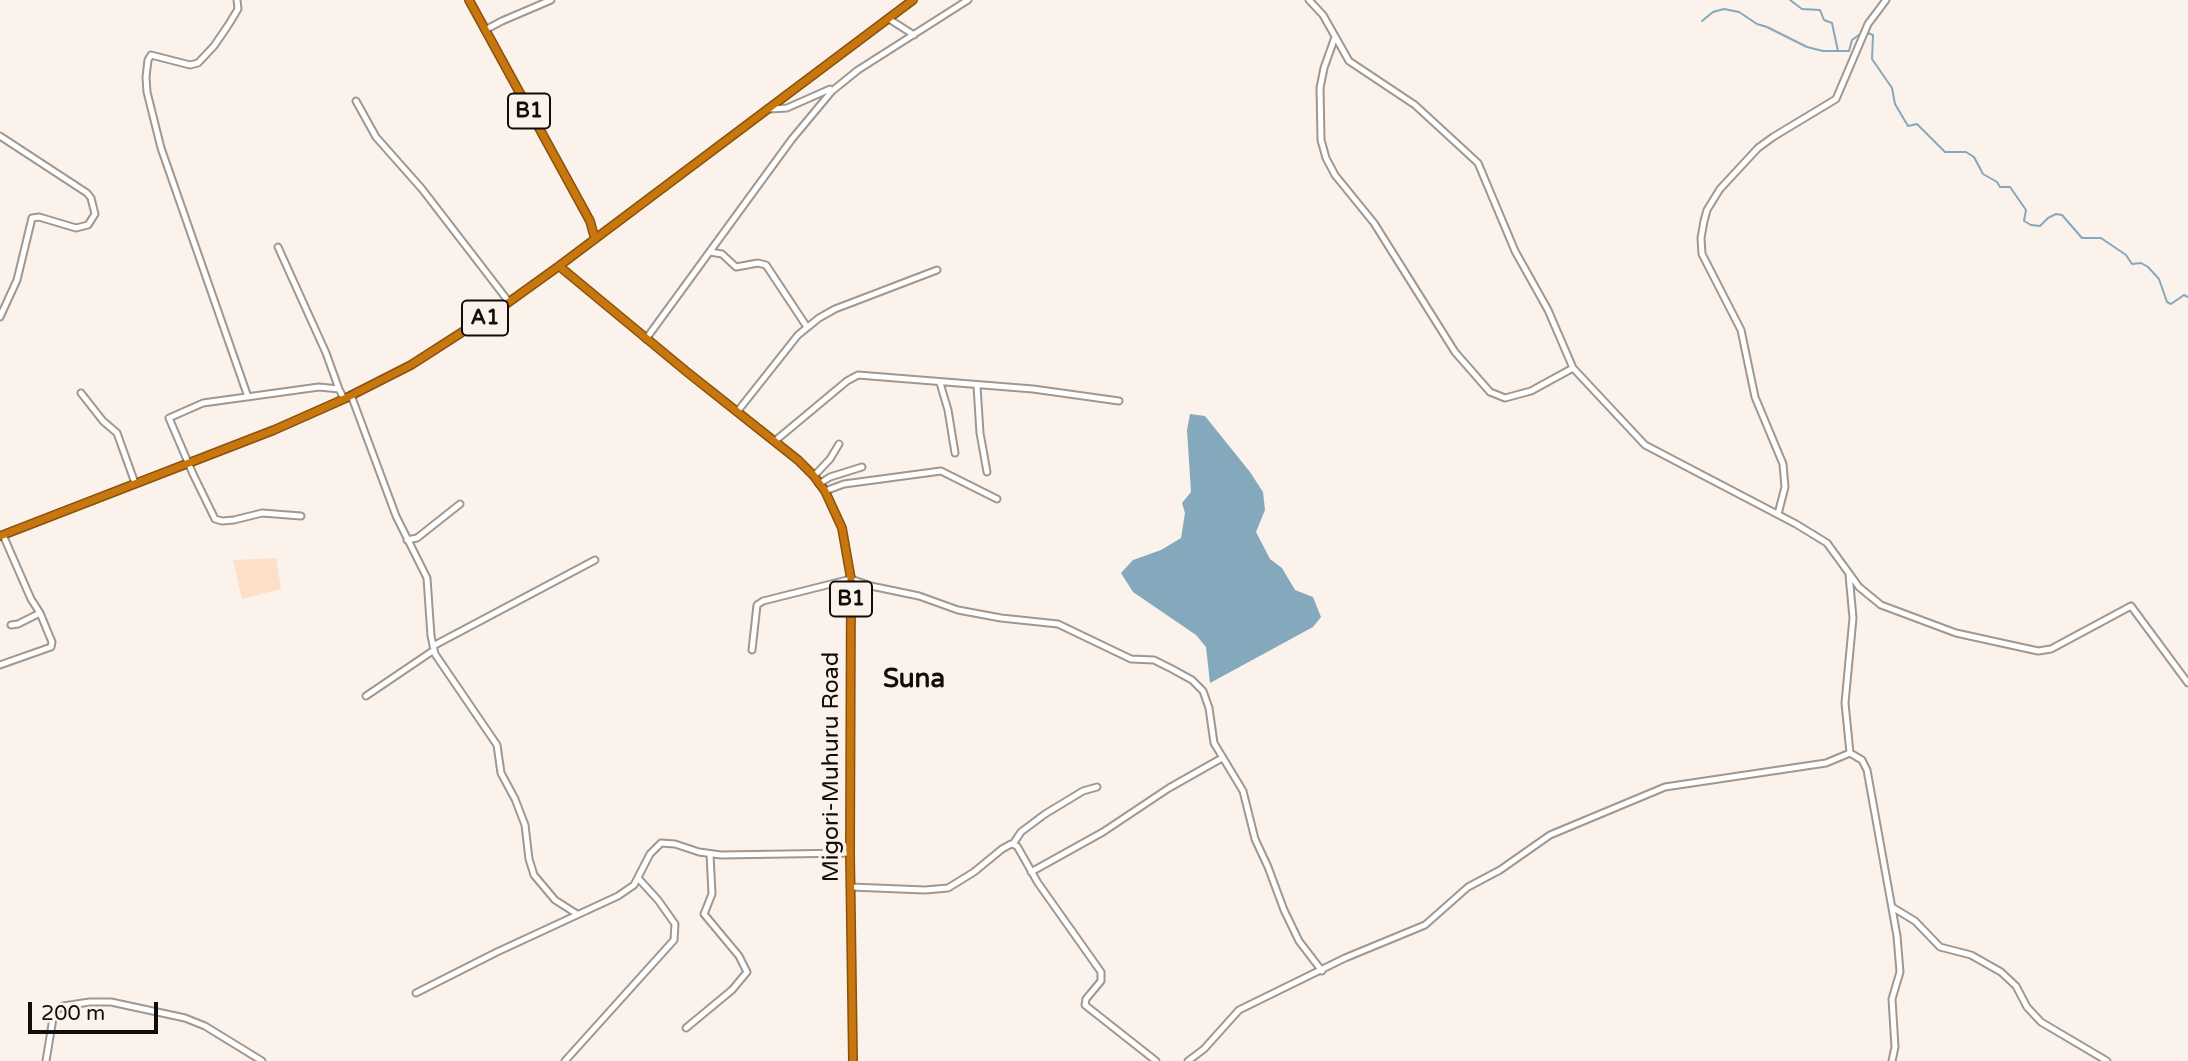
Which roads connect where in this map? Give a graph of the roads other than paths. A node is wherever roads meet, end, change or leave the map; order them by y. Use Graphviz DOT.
graph roads {
  1 [pos="237,0"];
  2 [pos="469,0"];
  3 [pos="551,0"];
  4 [pos="913,0"];
  5 [pos="968,0"];
  6 [pos="1309,0"];
  7 [pos="1886,0"];
  8 [pos="889,19"];
  9 [pos="485,30"];
  10 [pos="914,35"];
  11 [pos="1335,37"];
  12 [pos="836,86"];
  13 [pos="356,101"];
  14 [pos="769,109"];
  15 [pos="0,136"];
  16 [pos="590,221"];
  17 [pos="602,234"];
  18 [pos="595,239"];
  19 [pos="717,243"];
  20 [pos="278,247"];
  21 [pos="710,252"];
  22 [pos="722,254"];
  23 [pos="559,266"];
  24 [pos="937,270"];
  25 [pos="509,302"];
  26 [pos="0,317"];
  27 [pos="807,327"];
  28 [pos="646,339"];
  29 [pos="1573,368"];
  30 [pos="940,383"];
  31 [pos="977,386"];
  32 [pos="340,389"];
  33 [pos="81,393"];
  34 [pos="248,397"];
  35 [pos="348,397"];
  36 [pos="1119,401"];
  37 [pos="737,412"];
  38 [pos="775,441"];
  39 [pos="839,443"];
  40 [pos="955,453"];
  41 [pos="188,463"];
  42 [pos="862,467"];
  43 [pos="987,472"];
  44 [pos="814,476"];
  45 [pos="135,483"];
  46 [pos="820,484"];
  47 [pos="825,491"];
  48 [pos="997,499"];
  49 [pos="460,504"];
  50 [pos="1778,514"];
  51 [pos="301,516"];
  52 [pos="2,535"];
  53 [pos="407,540"];
  54 [pos="595,560"];
  55 [pos="1848,572"];
  56 [pos="851,579"];
  57 [pos="40,613"];
  58 [pos="11,625"];
  59 [pos="433,648"];
  60 [pos="752,650"];
  61 [pos="0,665"];
  62 [pos="2188,683"];
  63 [pos="366,696"];
  64 [pos="1850,753"];
  65 [pos="1222,758"];
  66 [pos="1097,787"];
  67 [pos="1013,844"];
  68 [pos="850,853"];
  69 [pos="710,854"];
  70 [pos="1031,872"];
  71 [pos="638,878"];
  72 [pos="851,887"];
  73 [pos="1892,907"];
  74 [pos="577,914"];
  75 [pos="1322,971"];
  76 [pos="416,993"];
  77 [pos="686,1028"];
  78 [pos="46,1061"];
  79 [pos="262,1061"];
  80 [pos="565,1061"];
  81 [pos="853,1061"];
  82 [pos="1156,1061"];
  83 [pos="1188,1061"];
  84 [pos="1892,1061"];
  85 [pos="2107,1061"];
  1 -- 34 [label="street"];
  2 -- 9 [label="highway, B1"];
  3 -- 9 [label="street"];
  4 -- 8 [label="highway, A1"];
  5 -- 10 [label="street"];
  6 -- 11 [label="street"];
  7 -- 50 [label="street"];
  8 -- 10 [label="street"];
  8 -- 14 [label="highway, A1"];
  9 -- 16 [label="highway, B1"];
  10 -- 12 [label="street"];
  11 -- 29 [label="street"];
  11 -- 29 [label="street"];
  12 -- 14 [label="street"];
  12 -- 19 [label="street"];
  13 -- 25 [label="street"];
  14 -- 17 [label="highway, A1"];
  15 -- 26 [label="street"];
  16 -- 17 [label="highway, B1"];
  16 -- 18 [label="highway, B1"];
  17 -- 18 [label="highway, A1"];
  18 -- 23 [label="highway, A1"];
  19 -- 21 [label="street"];
  19 -- 22 [label="street"];
  20 -- 32 [label="street"];
  21 -- 22 [label="street"];
  21 -- 28 [label="street"];
  22 -- 27 [label="street"];
  23 -- 25 [label="highway, A1"];
  23 -- 28 [label="highway, Migori-Muhuru Road / B1"];
  24 -- 27 [label="street"];
  25 -- 35 [label="highway, A1"];
  27 -- 37 [label="street"];
  28 -- 37 [label="highway, Migori-Muhuru Road / B1"];
  29 -- 50 [label="street"];
  30 -- 31 [label="street"];
  30 -- 38 [label="street"];
  30 -- 40 [label="street"];
  31 -- 36 [label="street"];
  31 -- 43 [label="street"];
  32 -- 34 [label="street"];
  32 -- 35 [label="street"];
  33 -- 45 [label="street"];
  34 -- 41 [label="street"];
  35 -- 41 [label="highway, A1"];
  35 -- 53 [label="street"];
  37 -- 38 [label="highway, Migori-Muhuru Road / B1"];
  38 -- 44 [label="highway, Migori-Muhuru Road / B1"];
  39 -- 44 [label="street"];
  41 -- 45 [label="highway, A1"];
  41 -- 51 [label="street"];
  42 -- 46 [label="street"];
  44 -- 46 [label="highway, Migori-Muhuru Road / B1"];
  45 -- 52 [label="highway, A1"];
  46 -- 47 [label="highway, Migori-Muhuru Road / B1"];
  47 -- 48 [label="street"];
  47 -- 56 [label="highway, Migori-Muhuru Road / B1"];
  49 -- 53 [label="street"];
  50 -- 55 [label="street"];
  52 -- 57 [label="street"];
  53 -- 59 [label="street"];
  54 -- 59 [label="street"];
  55 -- 62 [label="street"];
  55 -- 64 [label="street"];
  56 -- 60 [label="street"];
  56 -- 65 [label="street"];
  56 -- 68 [label="highway, Migori-Muhuru Road / B1"];
  57 -- 58 [label="street"];
  57 -- 61 [label="street"];
  59 -- 63 [label="street"];
  59 -- 74 [label="street"];
  64 -- 73 [label="street"];
  64 -- 75 [label="street"];
  65 -- 70 [label="street"];
  65 -- 75 [label="street"];
  66 -- 67 [label="street"];
  67 -- 70 [label="street"];
  67 -- 72 [label="street"];
  68 -- 69 [label="street"];
  68 -- 72 [label="highway, Migori-Muhuru Road / B1"];
  69 -- 71 [label="street"];
  69 -- 77 [label="street"];
  70 -- 82 [label="street"];
  71 -- 74 [label="street"];
  71 -- 80 [label="street"];
  72 -- 81 [label="highway, Migori-Muhuru Road / B1"];
  73 -- 84 [label="street"];
  73 -- 85 [label="street"];
  74 -- 76 [label="street"];
  75 -- 83 [label="street"];
  78 -- 79 [label="street"];
}
